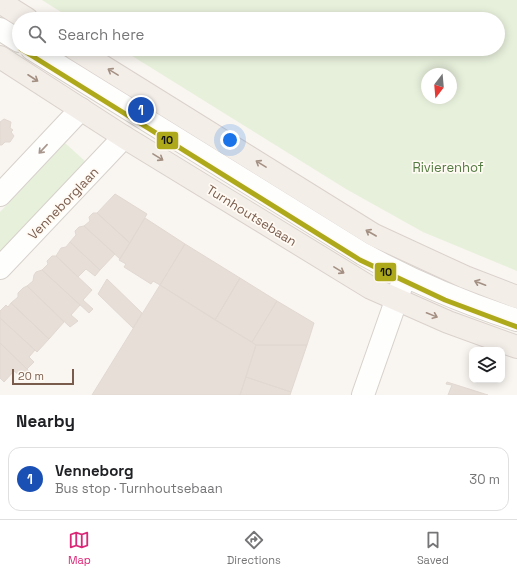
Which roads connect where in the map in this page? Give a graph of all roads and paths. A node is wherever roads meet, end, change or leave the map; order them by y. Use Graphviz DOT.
graph roads {
  1 [pos="0,2"];
  2 [pos="16,12"];
  3 [pos="0,29"];
  4 [pos="12,37"];
  5 [pos="43,56"];
  6 [pos="86,56"];
  7 [pos="0,57"];
  8 [pos="81,109"];
  9 [pos="124,137"];
  10 [pos="0,195"];
  11 [pos="414,255"];
  12 [pos="0,268"];
  13 [pos="405,276"];
  14 [pos="517,296"];
  15 [pos="396,300"];
  16 [pos="517,320"];
  17 [pos="517,347"];
  18 [pos="363,395"];
  1 -- 2 [label="main road"];
  3 -- 4 [label="street"];
  5 -- 13 [label="street, Turnhoutsebaan"];
  11 -- 6 [label="main road, one-way"];
  7 -- 8 [label="main road, Turnhoutsebaan, one-way"];
  8 -- 9 [label="main road, Turnhoutsebaan"];
  8 -- 10 [label="street, one-way"];
  9 -- 12 [label="street, Venneborglaan"];
  9 -- 15 [label="main road, Turnhoutsebaan, one-way"];
  11 -- 13 [label="street"];
  14 -- 11 [label="main road, one-way"];
  13 -- 15 [label="street"];
  13 -- 16 [label="street, Turnhoutsebaan"];
  15 -- 17 [label="main road, Turnhoutsebaan, one-way"];
  15 -- 18 [label="street"];
}
